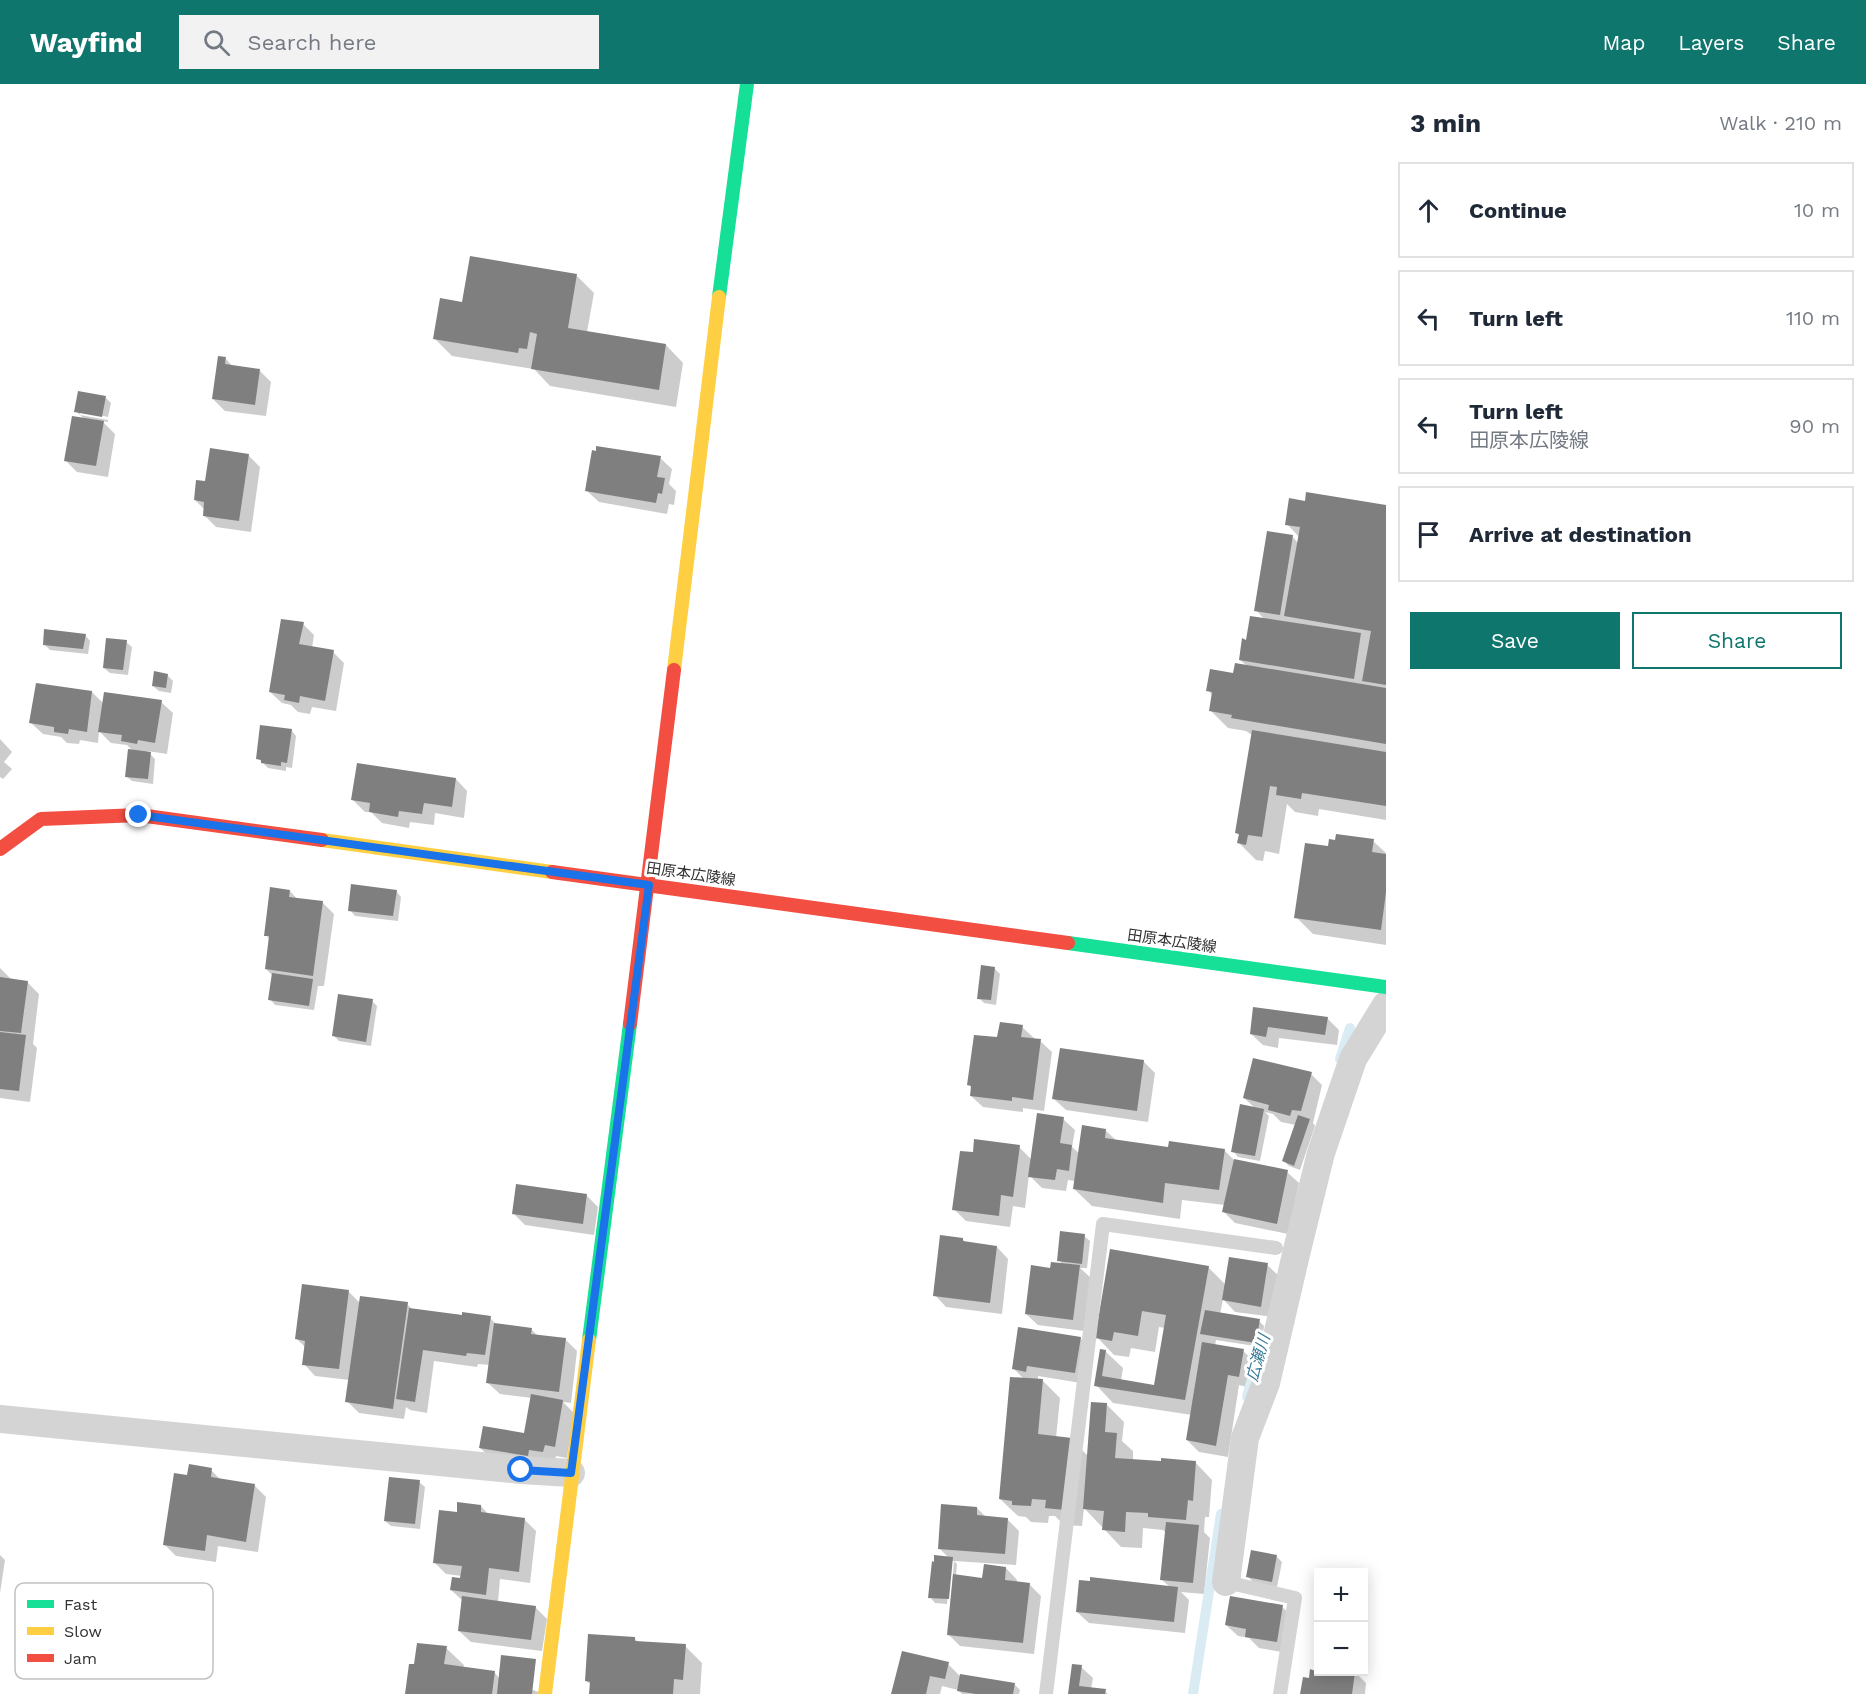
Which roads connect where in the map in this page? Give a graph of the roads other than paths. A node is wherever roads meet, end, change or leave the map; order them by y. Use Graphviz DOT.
graph roads {
  1 [pos="747,84"];
  2 [pos="0,849"];
  3 [pos="649,885"];
  4 [pos="1386,987"];
  5 [pos="1386,1005"];
  6 [pos="1286,1249"];
  7 [pos="0,1419"];
  8 [pos="571,1473"];
  9 [pos="1226,1582"];
  10 [pos="545,1694"];
  11 [pos="1046,1694"];
  12 [pos="1280,1694"];
  1 -- 3 [label="street"];
  2 -- 3 [label="street, 田原本広陵線"];
  3 -- 4 [label="street, 田原本広陵線"];
  3 -- 8 [label="street"];
  5 -- 6 [label="street"];
  6 -- 9 [label="street"];
  6 -- 11 [label="lane"];
  7 -- 8 [label="street"];
  8 -- 10 [label="street"];
  9 -- 12 [label="lane"];
}
